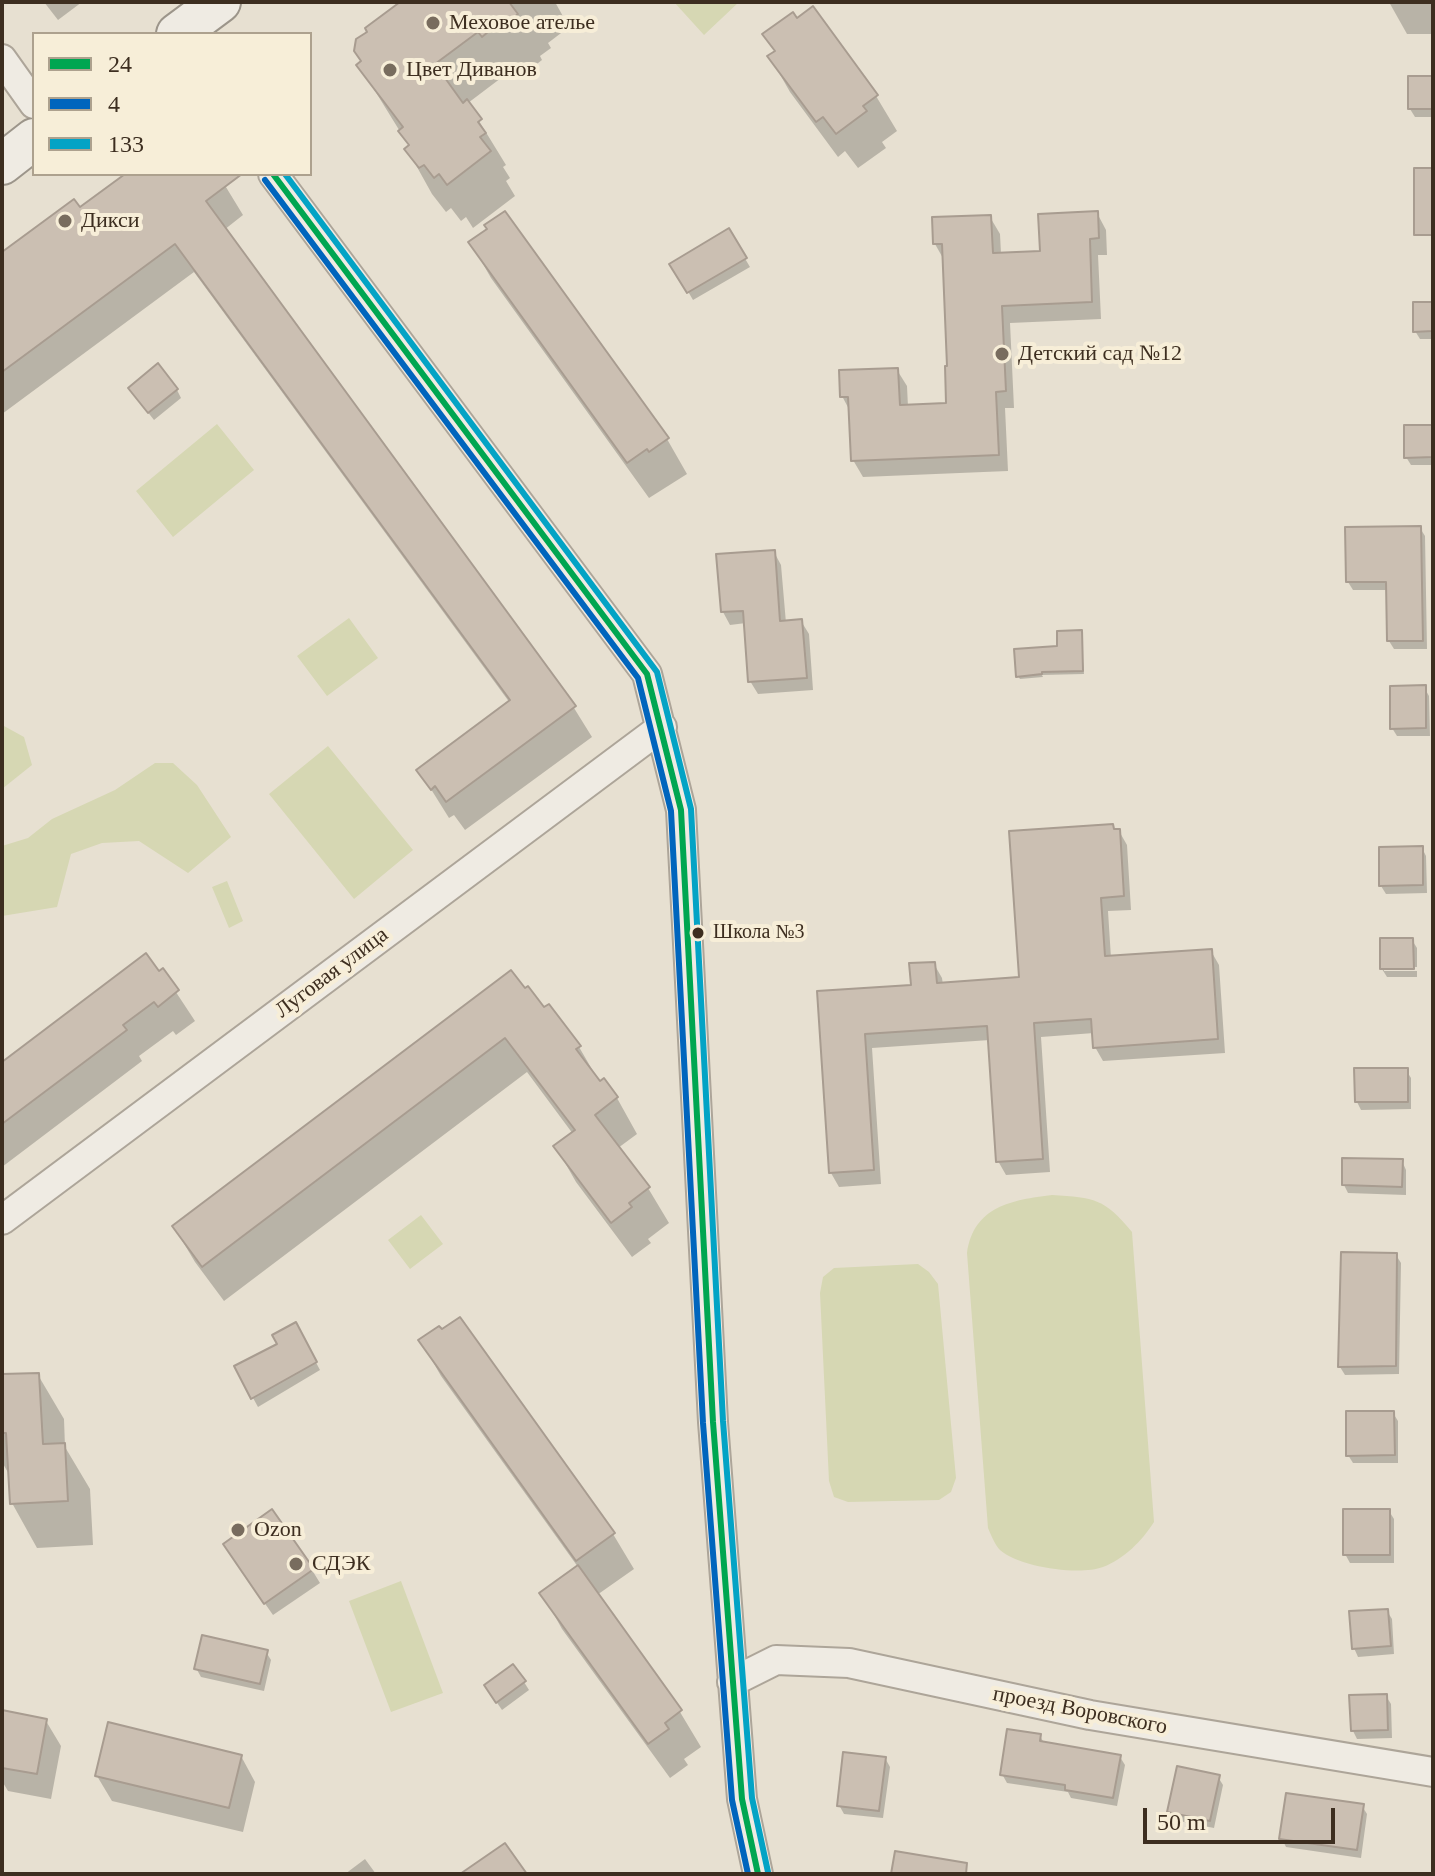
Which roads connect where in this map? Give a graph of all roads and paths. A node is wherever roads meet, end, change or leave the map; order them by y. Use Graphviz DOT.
graph roads {
  1 [pos="220,2"];
  2 [pos="180,32"];
  3 [pos="2,59"];
  4 [pos="32,101"];
  5 [pos="32,141"];
  6 [pos="2,164"];
  7 [pos="274,176"];
  8 [pos="662,727"];
  9 [pos="2,1220"];
  10 [pos="732,1682"];
  11 [pos="1433,1772"];
  12 [pos="758,1874"];
  1 -- 2 [label="main road"];
  3 -- 4 [label="street"];
  5 -- 6 [label="main road"];
  7 -- 8 [label="street"];
  8 -- 9 [label="street, Луговая улица"];
  8 -- 10 [label="street"];
  10 -- 11 [label="street, проезд Воровского"];
  10 -- 12 [label="street"];
}
